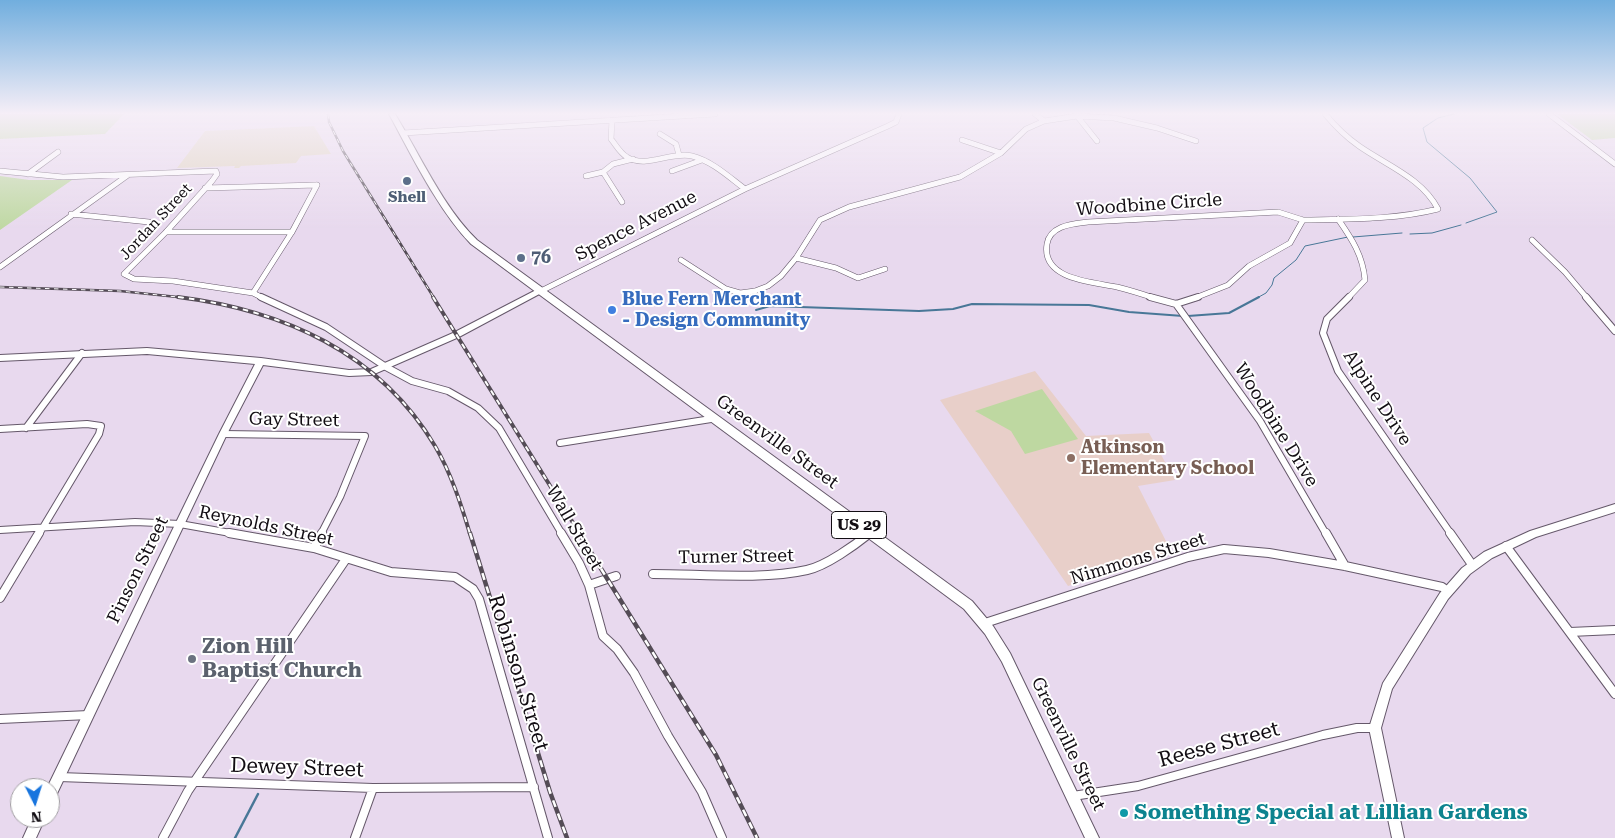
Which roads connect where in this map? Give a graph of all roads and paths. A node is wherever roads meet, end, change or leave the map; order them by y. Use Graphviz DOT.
graph roads {
  1 [pos="56,153"];
  2 [pos="414,153"];
  3 [pos="624,153"];
  4 [pos="826,153"];
  5 [pos="1001,153"];
  6 [pos="1370,153"];
  7 [pos="1600,153"];
  8 [pos="680,155"];
  9 [pos="634,159"];
  10 [pos="702,160"];
  11 [pos="1615,164"];
  12 [pos="0,171"];
  13 [pos="672,171"];
  14 [pos="603,172"];
  15 [pos="28,174"];
  16 [pos="130,174"];
  17 [pos="586,176"];
  18 [pos="205,188"];
  19 [pos="745,189"];
  20 [pos="622,202"];
  21 [pos="71,214"];
  22 [pos="1338,219"];
  23 [pos="1303,220"];
  24 [pos="149,222"];
  25 [pos="166,232"];
  26 [pos="292,232"];
  27 [pos="1532,240"];
  28 [pos="796,258"];
  29 [pos="681,260"];
  30 [pos="0,267"];
  31 [pos="885,269"];
  32 [pos="124,274"];
  33 [pos="541,291"];
  34 [pos="253,293"];
  35 [pos="1176,304"];
  36 [pos="1615,331"];
  37 [pos="82,353"];
  38 [pos="0,358"];
  39 [pos="261,362"];
  40 [pos="386,367"];
  41 [pos="711,418"];
  42 [pos="26,428"];
  43 [pos="0,429"];
  44 [pos="223,434"];
  45 [pos="560,443"];
  46 [pos="1615,508"];
  47 [pos="180,524"];
  48 [pos="44,528"];
  49 [pos="0,530"];
  50 [pos="870,533"];
  51 [pos="1506,546"];
  52 [pos="314,548"];
  53 [pos="346,559"];
  54 [pos="1345,566"];
  55 [pos="1473,566"];
  56 [pos="652,574"];
  57 [pos="616,576"];
  58 [pos="589,585"];
  59 [pos="1448,591"];
  60 [pos="0,598"];
  61 [pos="985,623"];
  62 [pos="1615,630"];
  63 [pos="1570,632"];
  64 [pos="1615,694"];
  65 [pos="89,715"];
  66 [pos="0,719"];
  67 [pos="1375,728"];
  68 [pos="59,778"];
  69 [pos="60,778"];
  70 [pos="196,782"];
  71 [pos="534,787"];
  72 [pos="373,788"];
  73 [pos="1073,796"];
  74 [pos="163,838"];
  75 [pos="355,838"];
  76 [pos="548,838"];
  77 [pos="722,838"];
  78 [pos="1092,838"];
  79 [pos="1398,838"];
  1 -- 15 [label="street"];
  2 -- 33 [label="main road, Greenville Street / US 29"];
  3 -- 9 [label="street"];
  4 -- 19 [label="street, Spence Avenue"];
  5 -- 28 [label="street"];
  6 -- 22 [label="street"];
  7 -- 11 [label="street"];
  8 -- 9 [label="street"];
  8 -- 10 [label="street"];
  9 -- 14 [label="street"];
  10 -- 13 [label="street"];
  10 -- 19 [label="street"];
  12 -- 15 [label="street"];
  14 -- 17 [label="street"];
  14 -- 20 [label="street"];
  15 -- 16 [label="street"];
  16 -- 18 [label="street, Jordan Street"];
  16 -- 21 [label="street"];
  18 -- 25 [label="street, Jordan Street"];
  18 -- 26 [label="street"];
  19 -- 33 [label="street, Spence Avenue"];
  21 -- 24 [label="street"];
  21 -- 30 [label="street"];
  22 -- 23 [label="street"];
  22 -- 55 [label="street, Alpine Drive"];
  23 -- 35 [label="street"];
  23 -- 35 [label="street, Woodbine Circle"];
  25 -- 26 [label="street"];
  25 -- 32 [label="street, Jordan Street"];
  26 -- 34 [label="street"];
  27 -- 36 [label="street"];
  28 -- 29 [label="street"];
  28 -- 31 [label="street"];
  32 -- 34 [label="street, Wall Street"];
  33 -- 40 [label="street, Spence Avenue"];
  33 -- 41 [label="main road, Greenville Street / US 29"];
  34 -- 40 [label="street, Wall Street"];
  35 -- 54 [label="street, Woodbine Drive"];
  37 -- 38 [label="street, Spence Avenue"];
  37 -- 39 [label="street, Spence Avenue"];
  37 -- 42 [label="street"];
  39 -- 40 [label="street, Spence Avenue"];
  39 -- 44 [label="street, Pinson Street"];
  40 -- 58 [label="street, Wall Street"];
  41 -- 45 [label="street"];
  41 -- 50 [label="main road, Greenville Street / US 29"];
  42 -- 43 [label="street"];
  42 -- 48 [label="street"];
  44 -- 47 [label="street, Pinson Street"];
  44 -- 52 [label="street, Gay Street"];
  46 -- 51 [label="street"];
  47 -- 48 [label="street, Reynolds Street"];
  47 -- 52 [label="street, Reynolds Street"];
  47 -- 65 [label="street, Pinson Street"];
  48 -- 49 [label="street, Reynolds Street"];
  48 -- 60 [label="street"];
  50 -- 56 [label="street, Turner Street"];
  50 -- 61 [label="main road, Greenville Street / US 29"];
  51 -- 55 [label="street"];
  51 -- 63 [label="street"];
  52 -- 53 [label="street, Reynolds Street"];
  53 -- 70 [label="street"];
  53 -- 71 [label="street, Robinson Street"];
  54 -- 59 [label="street, Nimmons Street"];
  54 -- 61 [label="street, Nimmons Street"];
  55 -- 59 [label="street"];
  57 -- 58 [label="street"];
  58 -- 77 [label="street, Wall Street"];
  59 -- 67 [label="street"];
  61 -- 73 [label="main road, Greenville Street / US 29"];
  62 -- 63 [label="street"];
  63 -- 64 [label="street"];
  65 -- 66 [label="street"];
  65 -- 68 [label="street, Pinson Street"];
  67 -- 73 [label="street, Reese Street"];
  67 -- 79 [label="street"];
  69 -- 70 [label="street, Dewey Street"];
  70 -- 72 [label="street, Dewey Street"];
  70 -- 74 [label="street"];
  71 -- 72 [label="street, Dewey Street"];
  71 -- 76 [label="street, Robinson Street"];
  72 -- 75 [label="street"];
  73 -- 78 [label="main road, Greenville Street / US 29"];
}
